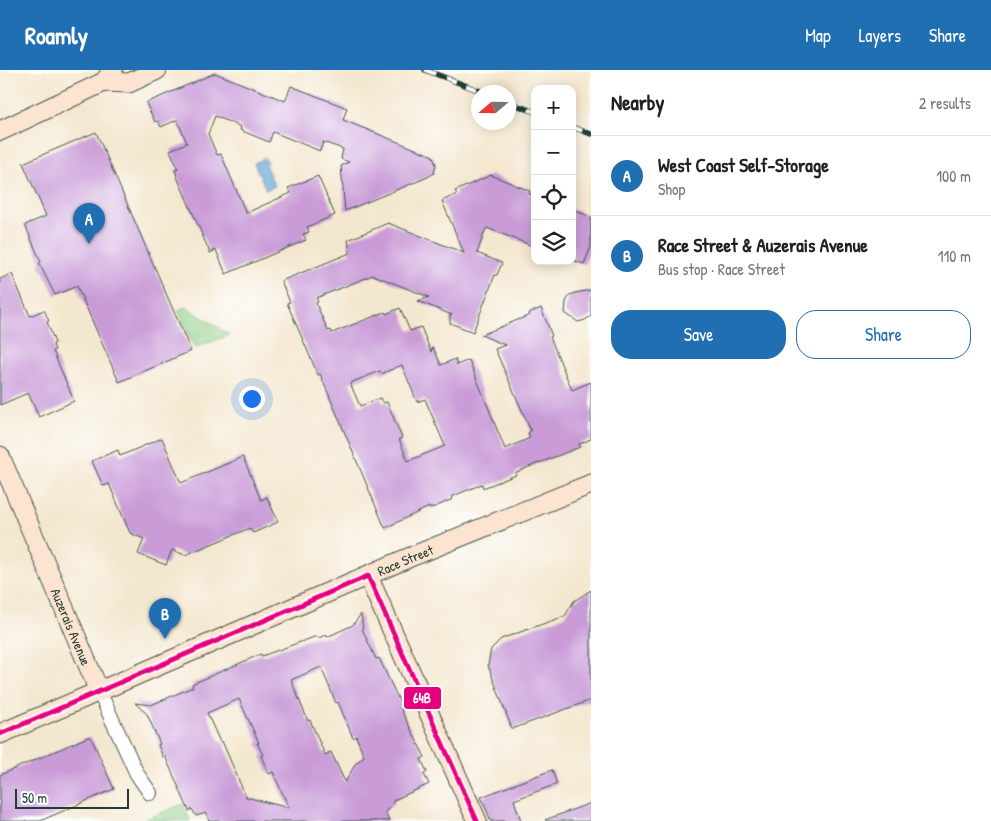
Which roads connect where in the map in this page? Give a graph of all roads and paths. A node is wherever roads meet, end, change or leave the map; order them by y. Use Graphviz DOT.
graph roads {
  1 [pos="158,70"];
  2 [pos="108,76"];
  3 [pos="0,131"];
  4 [pos="0,456"];
  5 [pos="591,484"];
  6 [pos="368,576"];
  7 [pos="99,691"];
  8 [pos="0,734"];
  9 [pos="150,793"];
  10 [pos="477,821"];
  1 -- 2 [label="main road"];
  2 -- 3 [label="main road"];
  4 -- 7 [label="main road, Auzerais Avenue"];
  5 -- 6 [label="main road, Race Street"];
  6 -- 7 [label="main road, Race Street"];
  6 -- 10 [label="main road"];
  7 -- 8 [label="main road, Race Street"];
  7 -- 9 [label="street, Auzerais Avenue"];
}
